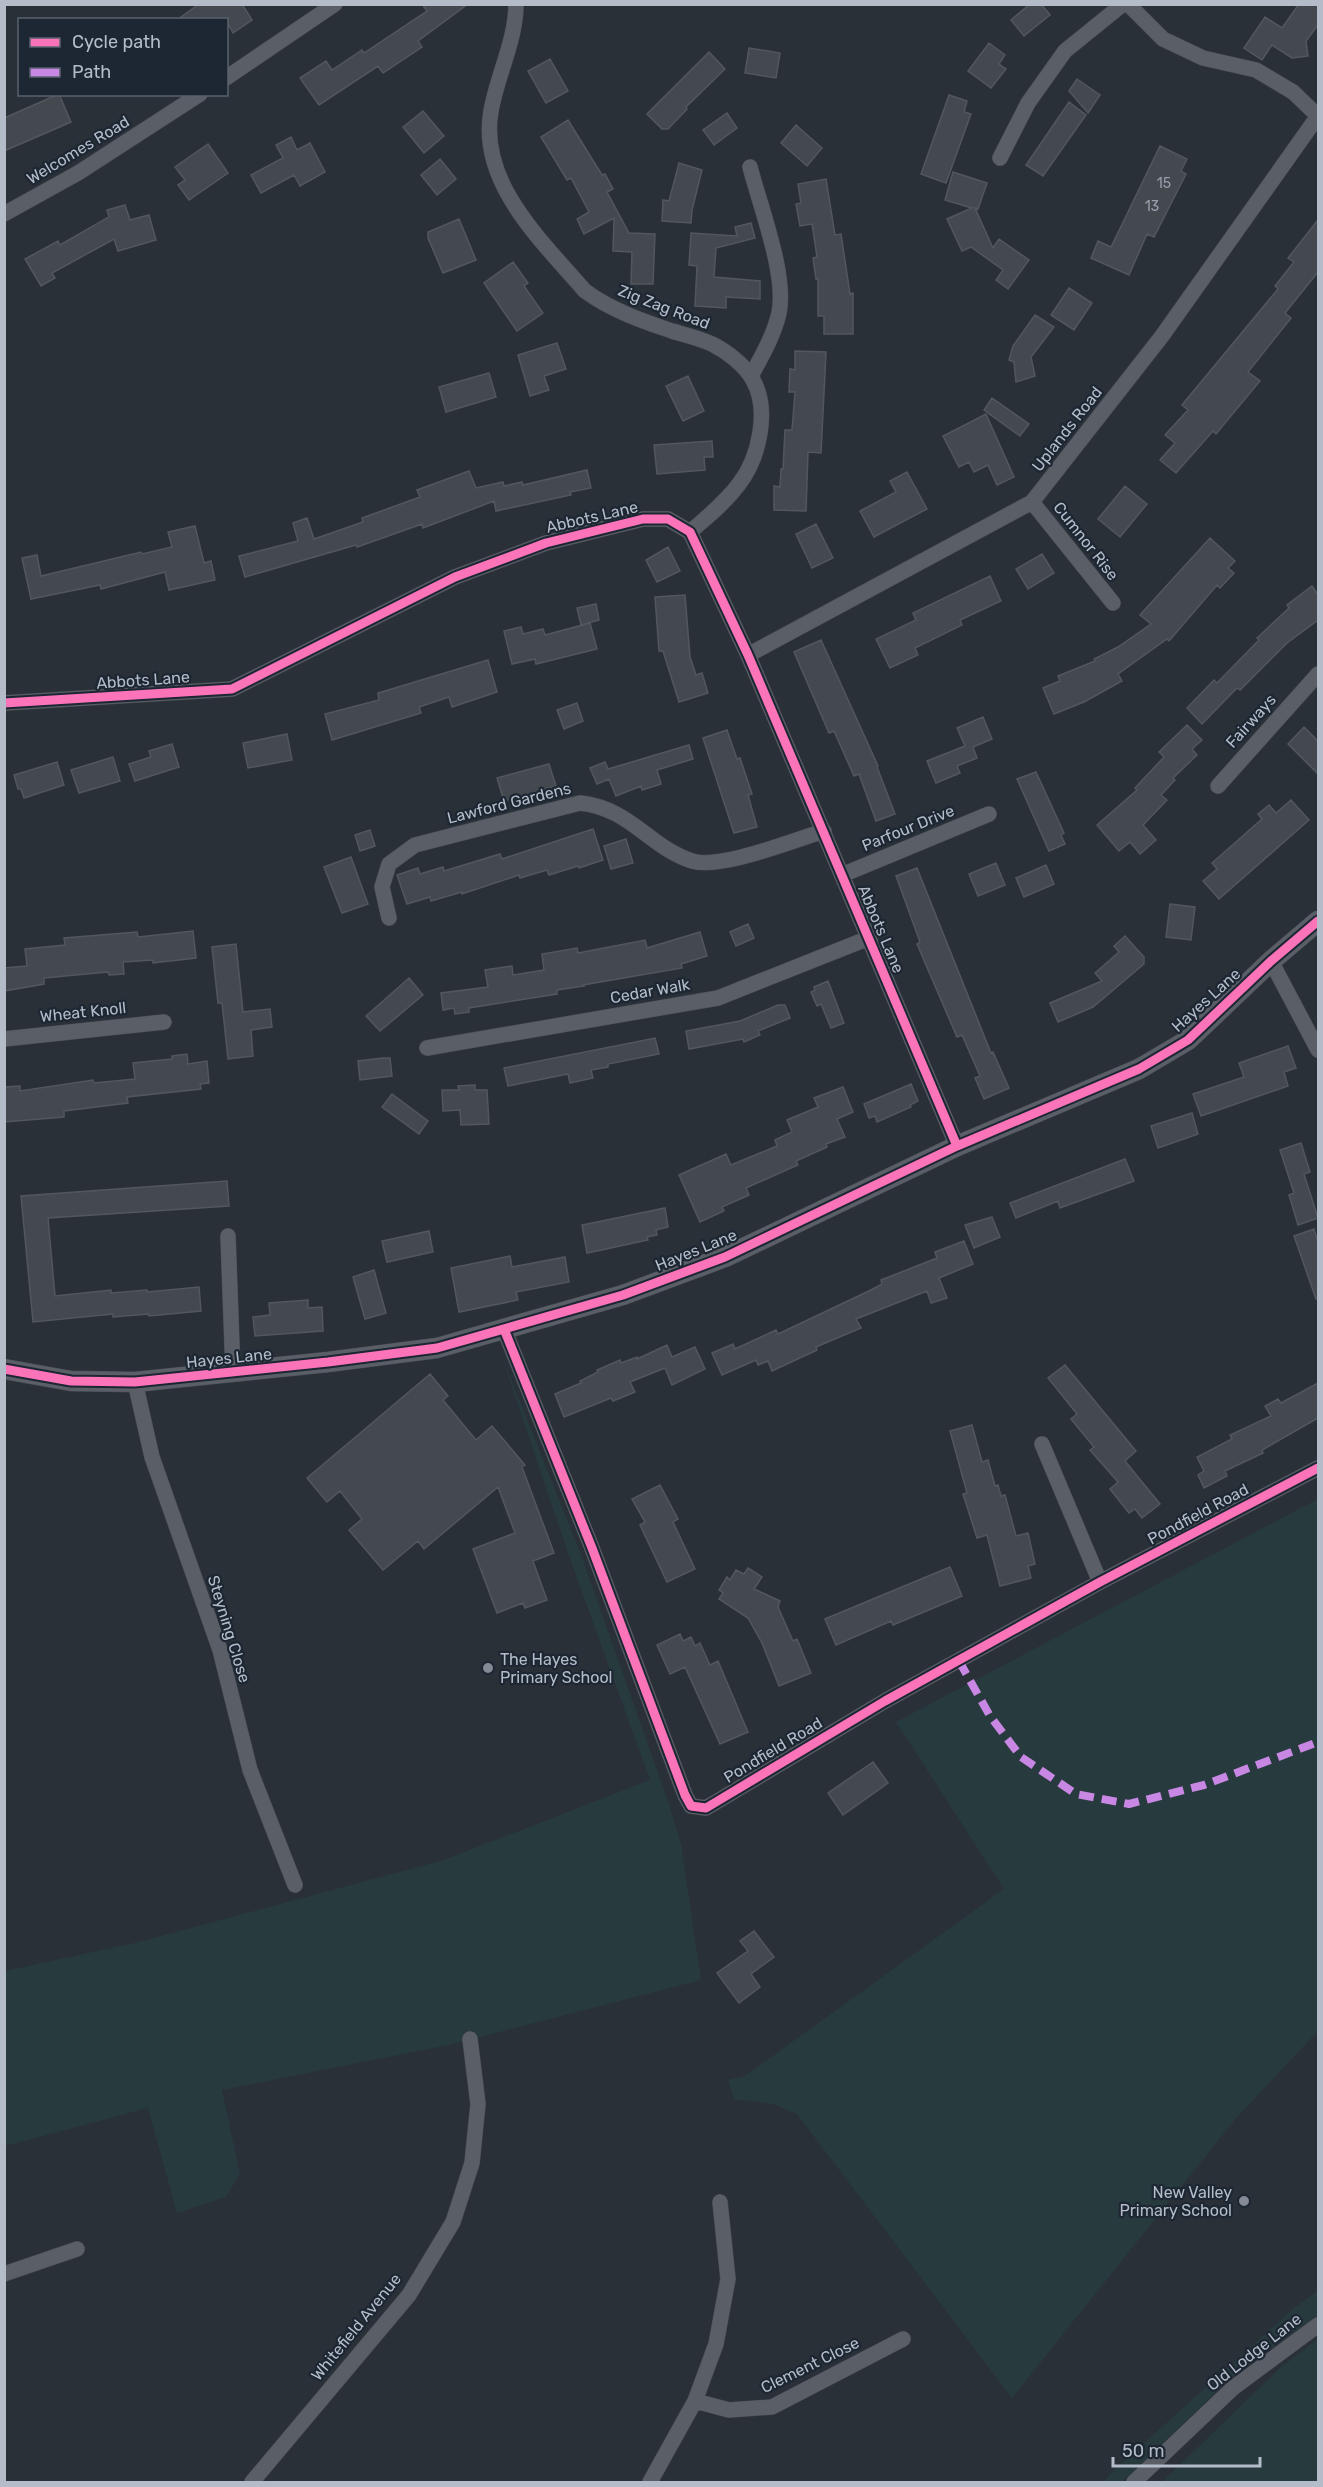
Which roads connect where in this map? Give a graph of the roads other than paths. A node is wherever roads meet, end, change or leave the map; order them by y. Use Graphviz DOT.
graph roads {
  1 [pos="335,4"];
  2 [pos="516,4"];
  3 [pos="1123,4"];
  4 [pos="1128,4"];
  5 [pos="228,77"];
  6 [pos="197,96"];
  7 [pos="1318,116"];
  8 [pos="1000,158"];
  9 [pos="750,167"];
  10 [pos="4,214"];
  11 [pos="751,376"];
  12 [pos="1032,502"];
  13 [pos="690,532"];
  14 [pos="1113,603"];
  15 [pos="748,655"];
  16 [pos="1316,681"];
  17 [pos="4,703"];
  18 [pos="1218,786"];
  19 [pos="989,814"];
  20 [pos="825,831"];
  21 [pos="842,875"];
  22 [pos="389,918"];
  23 [pos="1318,921"];
  24 [pos="869,938"];
  25 [pos="1270,961"];
  26 [pos="164,1022"];
  27 [pos="4,1038"];
  28 [pos="427,1048"];
  29 [pos="1318,1050"];
  30 [pos="957,1146"];
  31 [pos="228,1236"];
  32 [pos="504,1329"];
  33 [pos="4,1369"];
  34 [pos="233,1373"];
  35 [pos="135,1382"];
  36 [pos="1042,1444"];
  37 [pos="1318,1468"];
  38 [pos="1100,1582"];
  39 [pos="295,1885"];
  40 [pos="470,2039"];
  41 [pos="720,2202"];
  42 [pos="77,2248"];
  43 [pos="4,2274"];
  44 [pos="1318,2325"];
  45 [pos="903,2339"];
  46 [pos="694,2401"];
  47 [pos="252,2482"];
  48 [pos="650,2482"];
  49 [pos="1134,2482"];
  1 -- 5 [label="street"];
  2 -- 11 [label="street, Zig Zag Road"];
  3 -- 8 [label="street"];
  4 -- 7 [label="street"];
  6 -- 10 [label="street, Welcomes Road"];
  7 -- 12 [label="street, Uplands Road"];
  9 -- 11 [label="street"];
  11 -- 13 [label="street"];
  12 -- 14 [label="street, Cumnor Rise"];
  12 -- 15 [label="street, Uplands Road"];
  13 -- 15 [label="street, Abbots Lane"];
  13 -- 17 [label="street, Abbots Lane"];
  15 -- 20 [label="street, Abbots Lane"];
  16 -- 18 [label="street, Fairways"];
  19 -- 21 [label="street, Parfour Drive"];
  20 -- 21 [label="street, Abbots Lane"];
  20 -- 22 [label="street, Lawford Gardens"];
  21 -- 24 [label="street, Abbots Lane"];
  23 -- 25 [label="street, Hayes Lane"];
  24 -- 28 [label="street, Cedar Walk"];
  24 -- 30 [label="street, Abbots Lane"];
  25 -- 29 [label="street"];
  25 -- 30 [label="street, Hayes Lane"];
  26 -- 27 [label="street, Wheat Knoll"];
  30 -- 32 [label="street, Hayes Lane"];
  31 -- 34 [label="street"];
  32 -- 34 [label="street, Hayes Lane"];
  32 -- 38 [label="street, Pondfield Road"];
  33 -- 35 [label="street, Hayes Lane"];
  34 -- 35 [label="street, Hayes Lane"];
  35 -- 39 [label="street, Steyning Close"];
  36 -- 38 [label="street"];
  37 -- 38 [label="street, Pondfield Road"];
  40 -- 47 [label="street, Whitefield Avenue"];
  41 -- 46 [label="street"];
  42 -- 43 [label="street"];
  44 -- 49 [label="street, Old Lodge Lane"];
  45 -- 46 [label="street, Clement Close"];
  46 -- 48 [label="street"];
}
